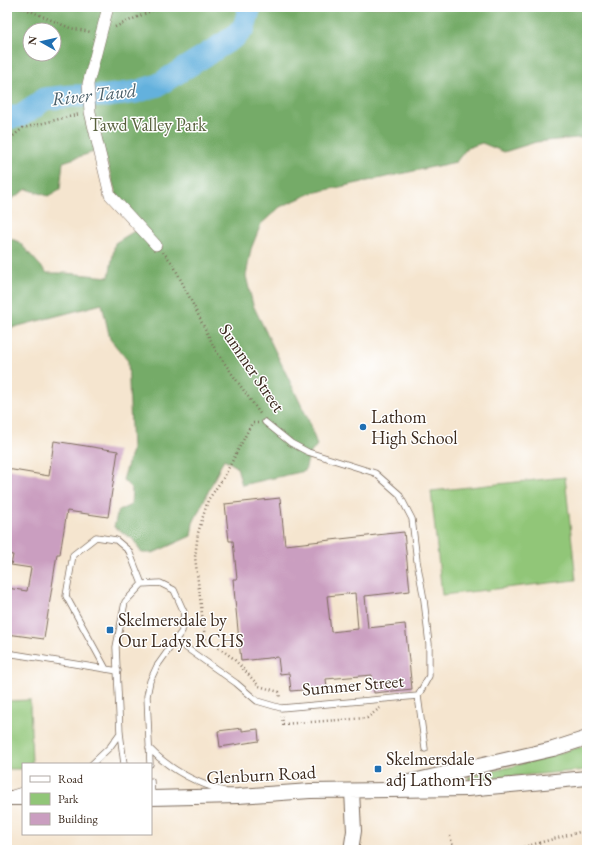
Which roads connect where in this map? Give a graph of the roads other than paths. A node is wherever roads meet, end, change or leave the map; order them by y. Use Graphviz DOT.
graph roads {
  1 [pos="108,7"];
  2 [pos="156,245"];
  3 [pos="266,422"];
  4 [pos="142,584"];
  5 [pos="175,640"];
  6 [pos="7,653"];
  7 [pos="106,669"];
  8 [pos="118,671"];
  9 [pos="418,696"];
  10 [pos="120,733"];
  11 [pos="587,738"];
  12 [pos="149,748"];
  13 [pos="425,749"];
  14 [pos="93,763"];
  15 [pos="124,763"];
  16 [pos="150,763"];
  17 [pos="587,778"];
  18 [pos="22,790"];
  19 [pos="372,790"];
  20 [pos="352,791"];
  21 [pos="238,796"];
  22 [pos="7,797"];
  23 [pos="22,798"];
  24 [pos="152,798"];
  25 [pos="351,850"];
  1 -- 2 [label="street"];
  3 -- 9 [label="lane, Summer Street"];
  4 -- 5 [label="lane"];
  4 -- 7 [label="lane"];
  4 -- 8 [label="lane"];
  5 -- 9 [label="lane, Summer Street"];
  5 -- 12 [label="lane"];
  6 -- 7 [label="lane"];
  7 -- 8 [label="lane"];
  8 -- 10 [label="lane"];
  9 -- 13 [label="lane"];
  10 -- 14 [label="lane"];
  10 -- 15 [label="lane"];
  11 -- 19 [label="street, Glenburn Road"];
  12 -- 16 [label="lane"];
  12 -- 21 [label="lane"];
  17 -- 19 [label="street, Glenburn Road"];
  18 -- 22 [label="lane"];
  19 -- 20 [label="street, Glenburn Road"];
  20 -- 21 [label="street, Glenburn Road"];
  20 -- 25 [label="street"];
  21 -- 24 [label="street, Glenburn Road"];
  22 -- 23 [label="street"];
}
